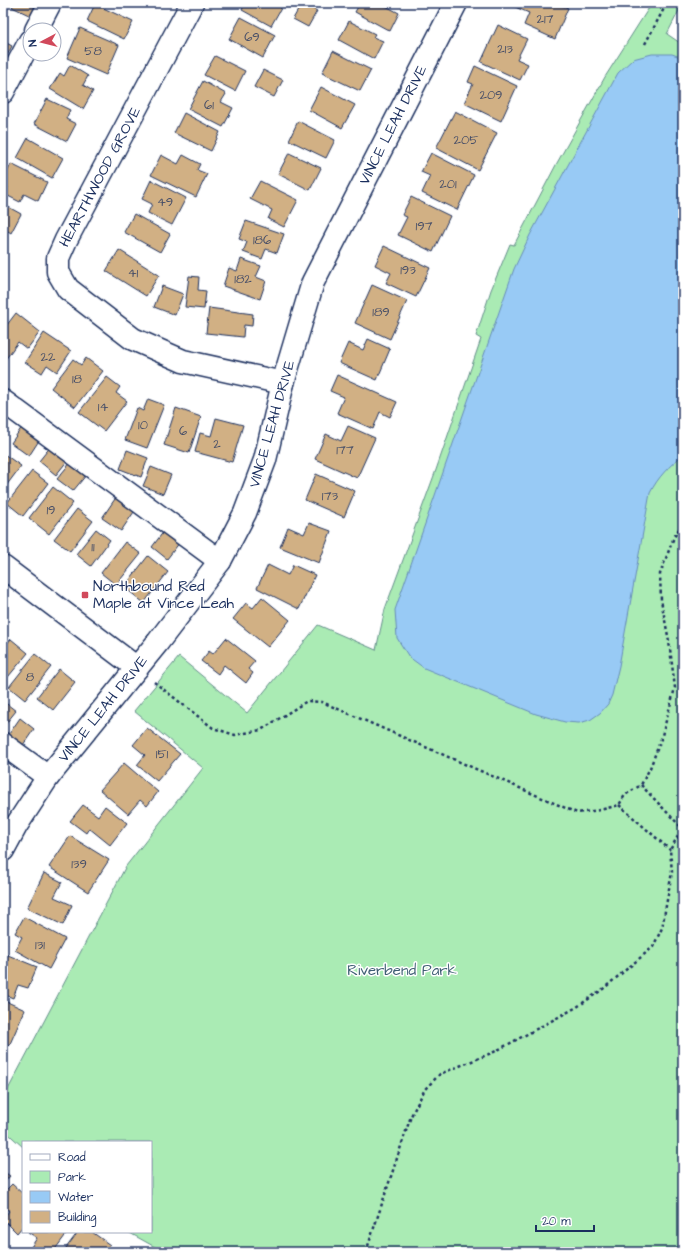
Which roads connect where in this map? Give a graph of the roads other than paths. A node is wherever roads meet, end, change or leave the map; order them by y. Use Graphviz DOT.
graph roads {
  1 [pos="50,3"];
  2 [pos="192,3"];
  3 [pos="456,3"];
  4 [pos="40,22"];
  5 [pos="22,56"];
  6 [pos="3,92"];
  7 [pos="284,383"];
  8 [pos="3,401"];
  9 [pos="220,561"];
  10 [pos="3,567"];
  11 [pos="137,668"];
  12 [pos="3,744"];
  13 [pos="48,777"];
  14 [pos="3,850"];
  1 -- 4 [label="street"];
  2 -- 7 [label="street, HEARTHWOOD GROVE"];
  3 -- 7 [label="street, VINCE LEAH DRIVE"];
  5 -- 6 [label="street"];
  7 -- 9 [label="street, VINCE LEAH DRIVE"];
  8 -- 9 [label="street"];
  9 -- 11 [label="street, VINCE LEAH DRIVE"];
  10 -- 11 [label="street"];
  11 -- 13 [label="street, VINCE LEAH DRIVE"];
  12 -- 13 [label="street"];
  13 -- 14 [label="street, VINCE LEAH DRIVE"];
}
